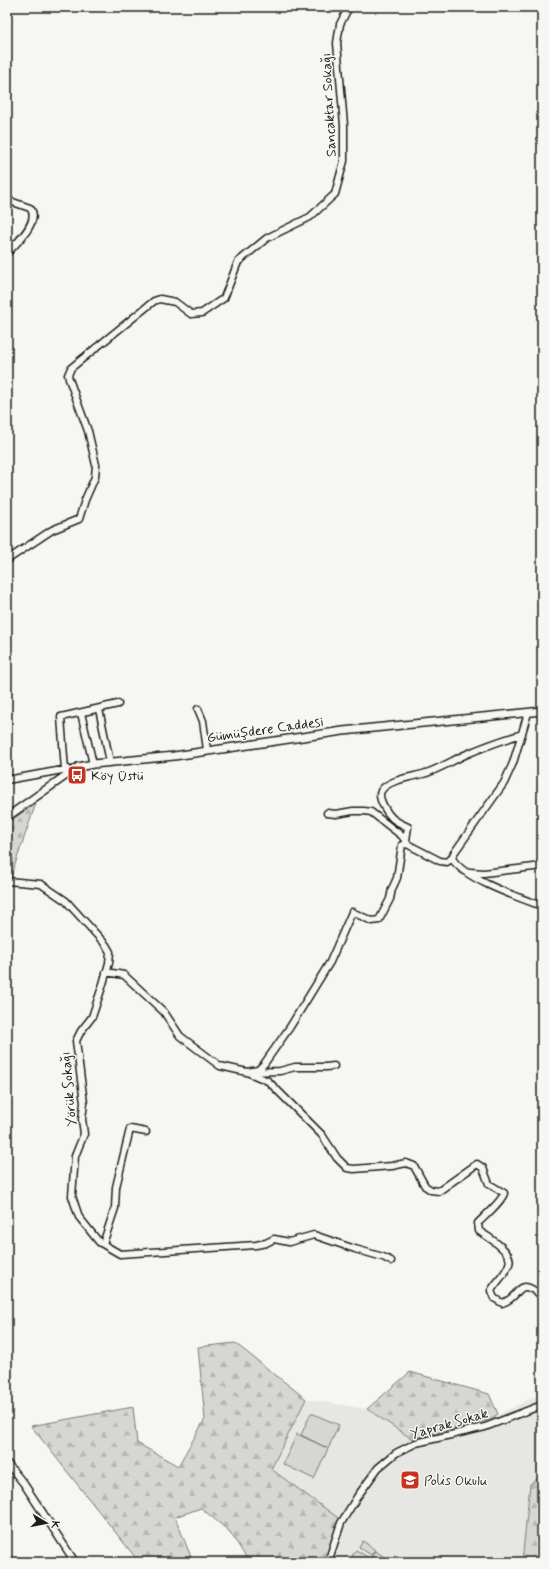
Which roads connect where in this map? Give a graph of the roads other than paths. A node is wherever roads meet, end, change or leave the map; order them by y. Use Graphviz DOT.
graph roads {
  1 [pos="349,7"];
  2 [pos="7,200"];
  3 [pos="7,253"];
  4 [pos="7,560"];
  5 [pos="118,704"];
  6 [pos="99,709"];
  7 [pos="198,709"];
  8 [pos="542,711"];
  9 [pos="81,713"];
  10 [pos="528,713"];
  11 [pos="522,734"];
  12 [pos="207,750"];
  13 [pos="110,762"];
  14 [pos="93,764"];
  15 [pos="78,767"];
  16 [pos="65,770"];
  17 [pos="7,780"];
  18 [pos="327,813"];
  19 [pos="7,817"];
  20 [pos="407,842"];
  21 [pos="452,858"];
  22 [pos="542,866"];
  23 [pos="463,870"];
  24 [pos="7,881"];
  25 [pos="542,906"];
  26 [pos="106,972"];
  27 [pos="334,1066"];
  28 [pos="247,1072"];
  29 [pos="146,1132"];
  30 [pos="103,1244"];
  31 [pos="391,1261"];
  32 [pos="542,1296"];
  33 [pos="542,1405"];
  34 [pos="7,1463"];
  35 [pos="75,1562"];
  36 [pos="328,1562"];
  1 -- 4 [label="street, Sancaktar Sokağı"];
  2 -- 3 [label="street"];
  5 -- 6 [label="street"];
  6 -- 9 [label="street"];
  6 -- 13 [label="street"];
  7 -- 12 [label="street"];
  8 -- 10 [label="street, Gümüşdere Caddesi"];
  9 -- 14 [label="street"];
  9 -- 16 [label="street"];
  10 -- 11 [label="street"];
  10 -- 12 [label="street, Gümüşdere Caddesi"];
  11 -- 20 [label="street"];
  11 -- 21 [label="street"];
  12 -- 13 [label="street, Gümüşdere Caddesi"];
  13 -- 14 [label="street, Gümüşdere Caddesi"];
  14 -- 15 [label="street, Gümüşdere Caddesi"];
  15 -- 16 [label="street"];
  15 -- 19 [label="street, Gümüşdere Caddesi"];
  16 -- 17 [label="street"];
  18 -- 20 [label="street"];
  20 -- 21 [label="street"];
  20 -- 28 [label="street"];
  21 -- 23 [label="street"];
  22 -- 23 [label="street"];
  23 -- 25 [label="street"];
  24 -- 26 [label="street, Yörük Sokağı"];
  26 -- 28 [label="street"];
  26 -- 30 [label="street, Yörük Sokağı"];
  27 -- 28 [label="street"];
  28 -- 32 [label="street"];
  29 -- 30 [label="street"];
  30 -- 31 [label="street, Yörük Sokağı"];
  33 -- 36 [label="street, Yaprak Sokak"];
  34 -- 35 [label="street"];
}
